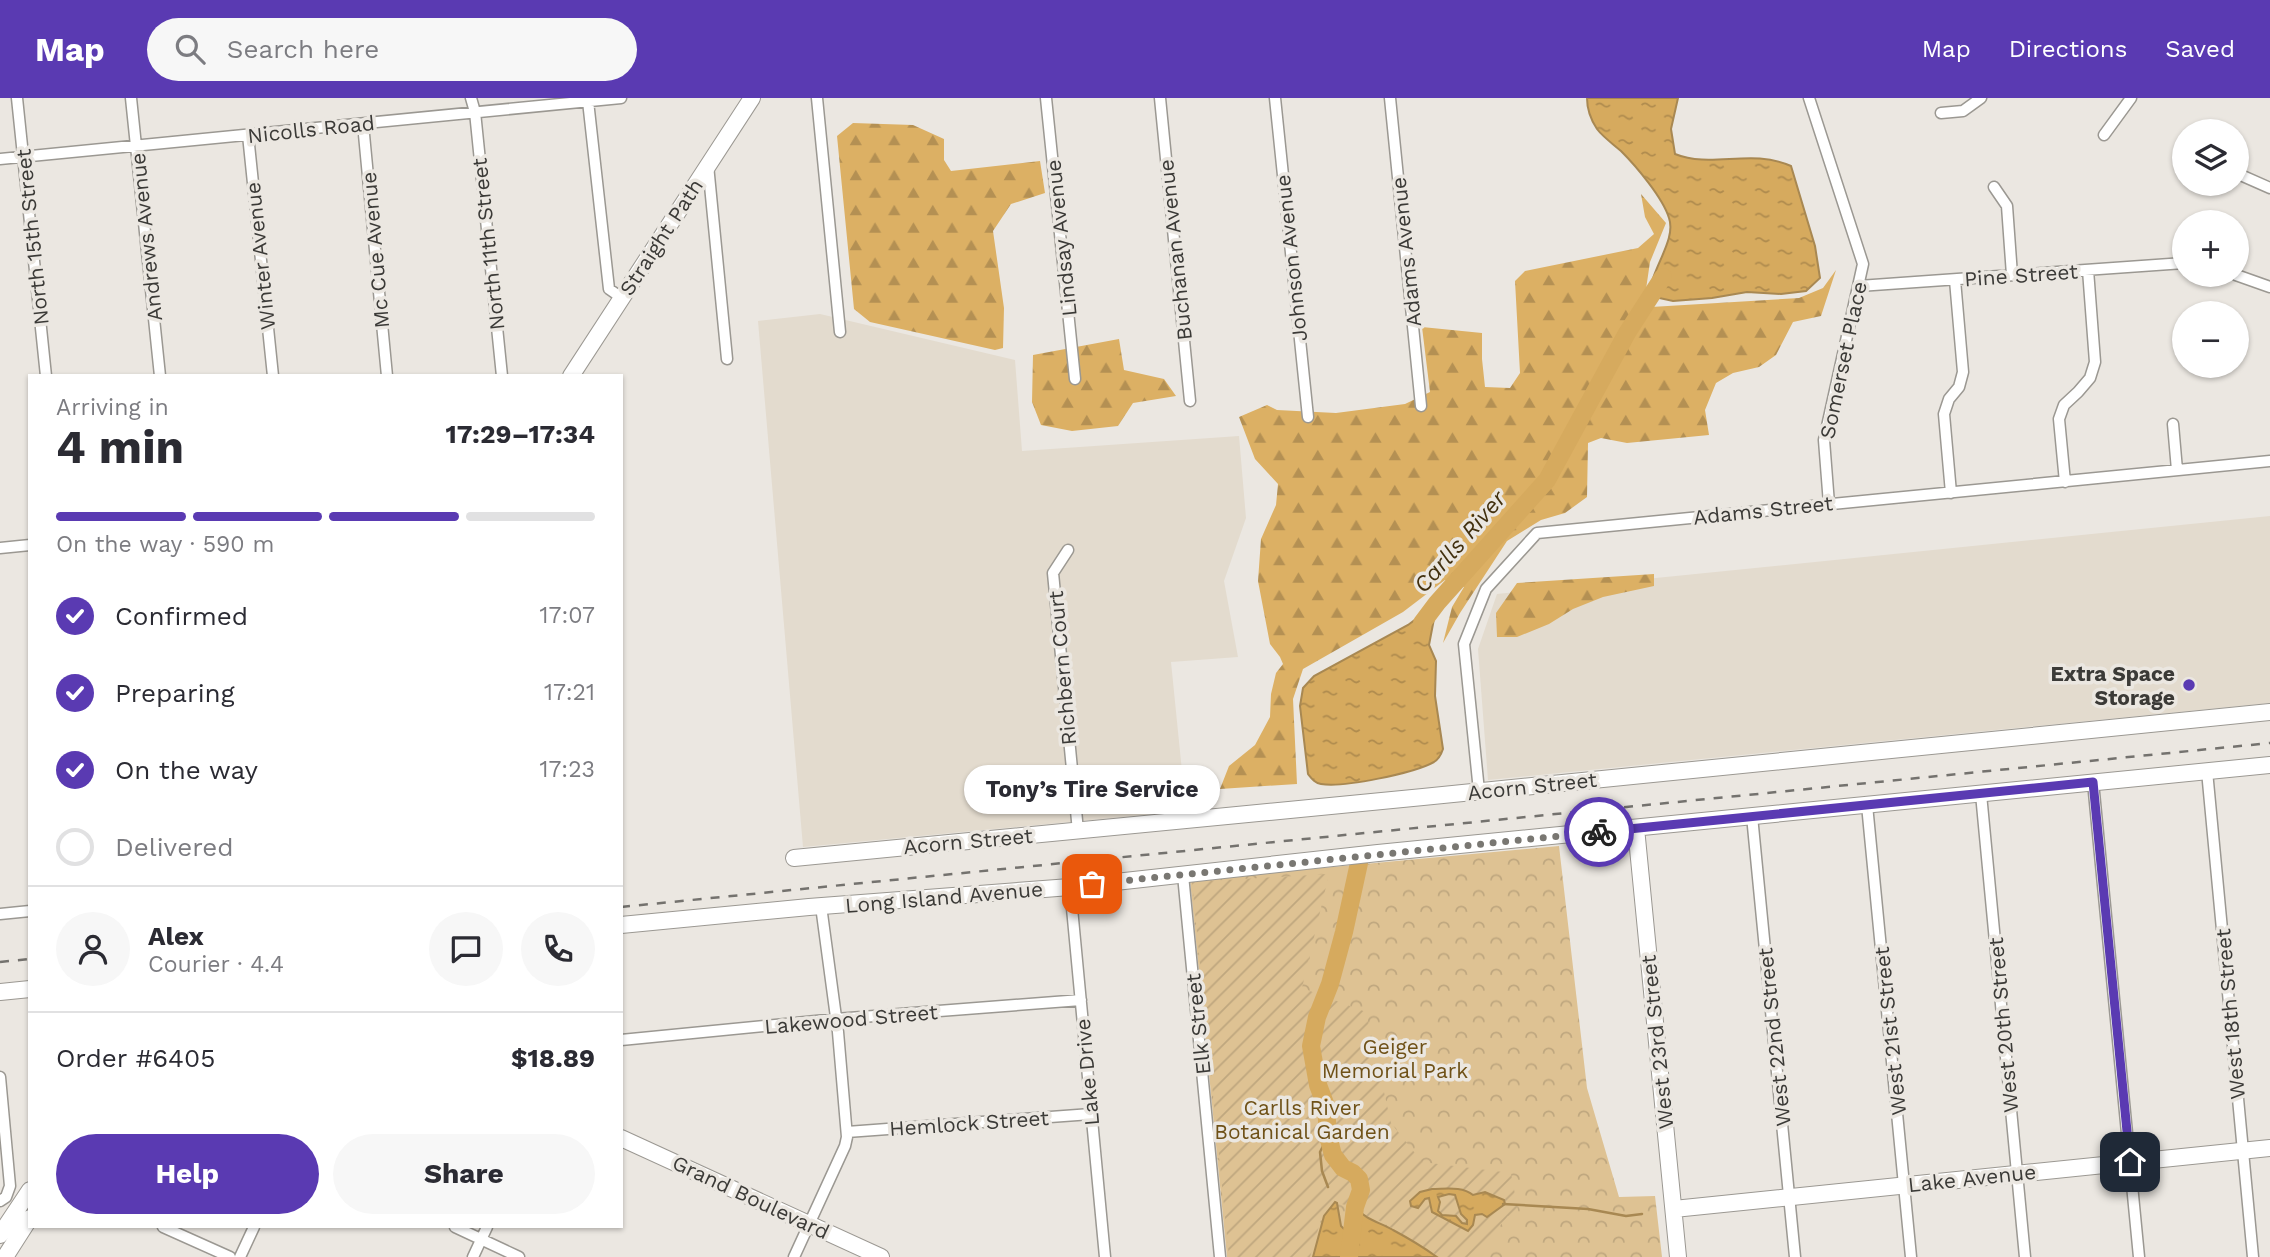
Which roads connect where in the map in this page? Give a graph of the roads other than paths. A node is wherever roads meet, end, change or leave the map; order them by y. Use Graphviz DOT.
graph roads {
  1 [pos="17,98"];
  2 [pos="131,98"];
  3 [pos="471,98"];
  4 [pos="621,98"];
  5 [pos="752,98"];
  6 [pos="817,98"];
  7 [pos="1046,98"];
  8 [pos="1160,98"];
  9 [pos="1275,98"];
  10 [pos="1390,98"];
  11 [pos="1810,98"];
  12 [pos="1980,98"];
  13 [pos="2131,98"];
  14 [pos="588,101"];
  15 [pos="475,112"];
  16 [pos="1941,113"];
  17 [pos="363,124"];
  18 [pos="248,135"];
  19 [pos="2104,135"];
  20 [pos="137,147"];
  21 [pos="23,157"];
  22 [pos="0,159"];
  23 [pos="708,165"];
  24 [pos="2249,179"];
  25 [pos="1994,187"];
  26 [pos="2270,188"];
  27 [pos="2172,264"];
  28 [pos="2088,270"];
  29 [pos="2012,275"];
  30 [pos="2249,279"];
  31 [pos="1955,280"];
  32 [pos="1859,286"];
  33 [pos="2270,286"];
  34 [pos="622,298"];
  35 [pos="840,332"];
  36 [pos="727,359"];
  37 [pos="46,374"];
  38 [pos="160,374"];
  39 [pos="273,374"];
  40 [pos="387,374"];
  41 [pos="502,374"];
  42 [pos="572,374"];
  43 [pos="1074,379"];
  44 [pos="1190,401"];
  45 [pos="1421,406"];
  46 [pos="1308,417"];
  47 [pos="2173,424"];
  48 [pos="2270,461"];
  49 [pos="2177,470"];
  50 [pos="2065,482"];
  51 [pos="1951,493"];
  52 [pos="1829,504"];
  53 [pos="28,545"];
  54 [pos="0,548"];
  55 [pos="1068,550"];
  56 [pos="2270,712"];
  57 [pos="2270,765"];
  58 [pos="2207,771"];
  59 [pos="2093,782"];
  60 [pos="1479,791"];
  61 [pos="1981,794"];
  62 [pos="1867,805"];
  63 [pos="1752,816"];
  64 [pos="1636,828"];
  65 [pos="1078,831"];
  66 [pos="794,858"];
  67 [pos="1183,875"];
  68 [pos="1070,887"];
  69 [pos="821,906"];
  70 [pos="28,911"];
  71 [pos="0,914"];
  72 [pos="623,925"];
  73 [pos="28,989"];
  74 [pos="0,992"];
  75 [pos="1081,1000"];
  76 [pos="836,1019"];
  77 [pos="623,1041"];
  78 [pos="0,1077"];
  79 [pos="1091,1114"];
  80 [pos="847,1132"];
  81 [pos="623,1139"];
  82 [pos="2270,1149"];
  83 [pos="2243,1151"];
  84 [pos="2130,1162"];
  85 [pos="2017,1174"];
  86 [pos="1905,1185"];
  87 [pos="28,1193"];
  88 [pos="1790,1196"];
  89 [pos="4,1197"];
  90 [pos="1674,1209"];
  91 [pos="28,1221"];
  92 [pos="809,1224"];
  93 [pos="165,1228"];
  94 [pos="254,1228"];
  95 [pos="457,1228"];
  96 [pos="487,1228"];
  97 [pos="0,1235"];
  98 [pos="481,1240"];
  99 [pos="5,1257"];
  100 [pos="230,1257"];
  101 [pos="240,1257"];
  102 [pos="473,1257"];
  103 [pos="519,1257"];
  104 [pos="794,1257"];
  105 [pos="881,1257"];
  106 [pos="1105,1257"];
  107 [pos="1220,1257"];
  108 [pos="1678,1257"];
  109 [pos="1795,1257"];
  110 [pos="1912,1257"];
  111 [pos="2025,1257"];
  112 [pos="2139,1257"];
  113 [pos="2253,1257"];
  1 -- 21 [label="street, North 15th Street"];
  2 -- 20 [label="street, Andrews Avenue"];
  3 -- 15 [label="street, North 11th Street"];
  4 -- 14 [label="street, Nicolls Road"];
  5 -- 23 [label="street, Straight Path"];
  6 -- 35 [label="street"];
  7 -- 43 [label="street, Lindsay Avenue"];
  8 -- 44 [label="street, Buchanan Avenue"];
  9 -- 46 [label="street, Johnson Avenue"];
  10 -- 45 [label="street, Adams Avenue"];
  11 -- 32 [label="street, Somerset Place"];
  12 -- 16 [label="street"];
  13 -- 19 [label="street"];
  14 -- 15 [label="street, Nicolls Road"];
  14 -- 34 [label="street"];
  15 -- 17 [label="street, Nicolls Road"];
  15 -- 41 [label="street, North 11th Street"];
  17 -- 18 [label="street, Nicolls Road"];
  17 -- 40 [label="street, Mc Cue Avenue"];
  18 -- 20 [label="street, Nicolls Road"];
  18 -- 39 [label="street, Winter Avenue"];
  20 -- 21 [label="street, Nicolls Road"];
  20 -- 38 [label="street, Andrews Avenue"];
  21 -- 22 [label="street, Nicolls Road"];
  21 -- 37 [label="street, North 15th Street"];
  23 -- 34 [label="street, Straight Path"];
  23 -- 36 [label="street"];
  24 -- 26 [label="street"];
  25 -- 29 [label="street"];
  27 -- 28 [label="street, Pine Street"];
  28 -- 29 [label="street, Pine Street"];
  28 -- 50 [label="street"];
  29 -- 31 [label="street, Pine Street"];
  30 -- 33 [label="street"];
  31 -- 32 [label="street, Pine Street"];
  31 -- 51 [label="street"];
  32 -- 52 [label="street, Somerset Place"];
  34 -- 42 [label="street, Straight Path"];
  47 -- 49 [label="street"];
  48 -- 49 [label="street, Adams Street"];
  49 -- 50 [label="street, Adams Street"];
  50 -- 51 [label="street, Adams Street"];
  51 -- 52 [label="street, Adams Street"];
  52 -- 60 [label="street, Adams Street"];
  53 -- 54 [label="street"];
  55 -- 65 [label="street, Richbern Court"];
  56 -- 60 [label="street, Acorn Street"];
  57 -- 58 [label="street, Long Island Avenue"];
  58 -- 59 [label="street, Long Island Avenue"];
  58 -- 83 [label="street, West 18th Street"];
  59 -- 61 [label="street, Long Island Avenue"];
  59 -- 84 [label="street"];
  60 -- 65 [label="street, Acorn Street"];
  61 -- 62 [label="street, Long Island Avenue"];
  61 -- 85 [label="street, West 20th Street"];
  62 -- 63 [label="street, Long Island Avenue"];
  62 -- 86 [label="street, West 21st Street"];
  63 -- 64 [label="street, Long Island Avenue"];
  63 -- 88 [label="street, West 22nd Street"];
  64 -- 67 [label="street, Long Island Avenue"];
  64 -- 90 [label="street, West 23rd Street"];
  65 -- 66 [label="street, Acorn Street"];
  67 -- 68 [label="street, Long Island Avenue"];
  67 -- 107 [label="street, Elk Street"];
  68 -- 69 [label="street, Long Island Avenue"];
  68 -- 75 [label="street, Lake Drive"];
  69 -- 72 [label="street, Long Island Avenue"];
  69 -- 76 [label="street"];
  70 -- 71 [label="street"];
  73 -- 74 [label="street"];
  75 -- 76 [label="street, Lakewood Street"];
  75 -- 79 [label="street, Lake Drive"];
  76 -- 77 [label="street, Lakewood Street"];
  76 -- 80 [label="street"];
  78 -- 89 [label="street"];
  79 -- 80 [label="street, Hemlock Street"];
  79 -- 106 [label="street, Lake Drive"];
  80 -- 92 [label="street"];
  81 -- 92 [label="street, Grand Boulevard"];
  82 -- 83 [label="street, Lake Avenue"];
  83 -- 84 [label="street, Lake Avenue"];
  83 -- 113 [label="street, West 18th Street"];
  84 -- 85 [label="street, Lake Avenue"];
  84 -- 112 [label="street"];
  85 -- 86 [label="street, Lake Avenue"];
  85 -- 111 [label="street, West 20th Street"];
  86 -- 88 [label="street, Lake Avenue"];
  86 -- 110 [label="street, West 21st Street"];
  87 -- 97 [label="street"];
  88 -- 90 [label="street, Lake Avenue"];
  88 -- 109 [label="street, West 22nd Street"];
  90 -- 108 [label="street, West 23rd Street"];
  91 -- 99 [label="street"];
  92 -- 104 [label="street"];
  92 -- 105 [label="street, Grand Boulevard"];
  93 -- 100 [label="street"];
  94 -- 101 [label="street"];
  95 -- 98 [label="street"];
  96 -- 98 [label="street"];
  98 -- 102 [label="street"];
  98 -- 103 [label="street"];
}
